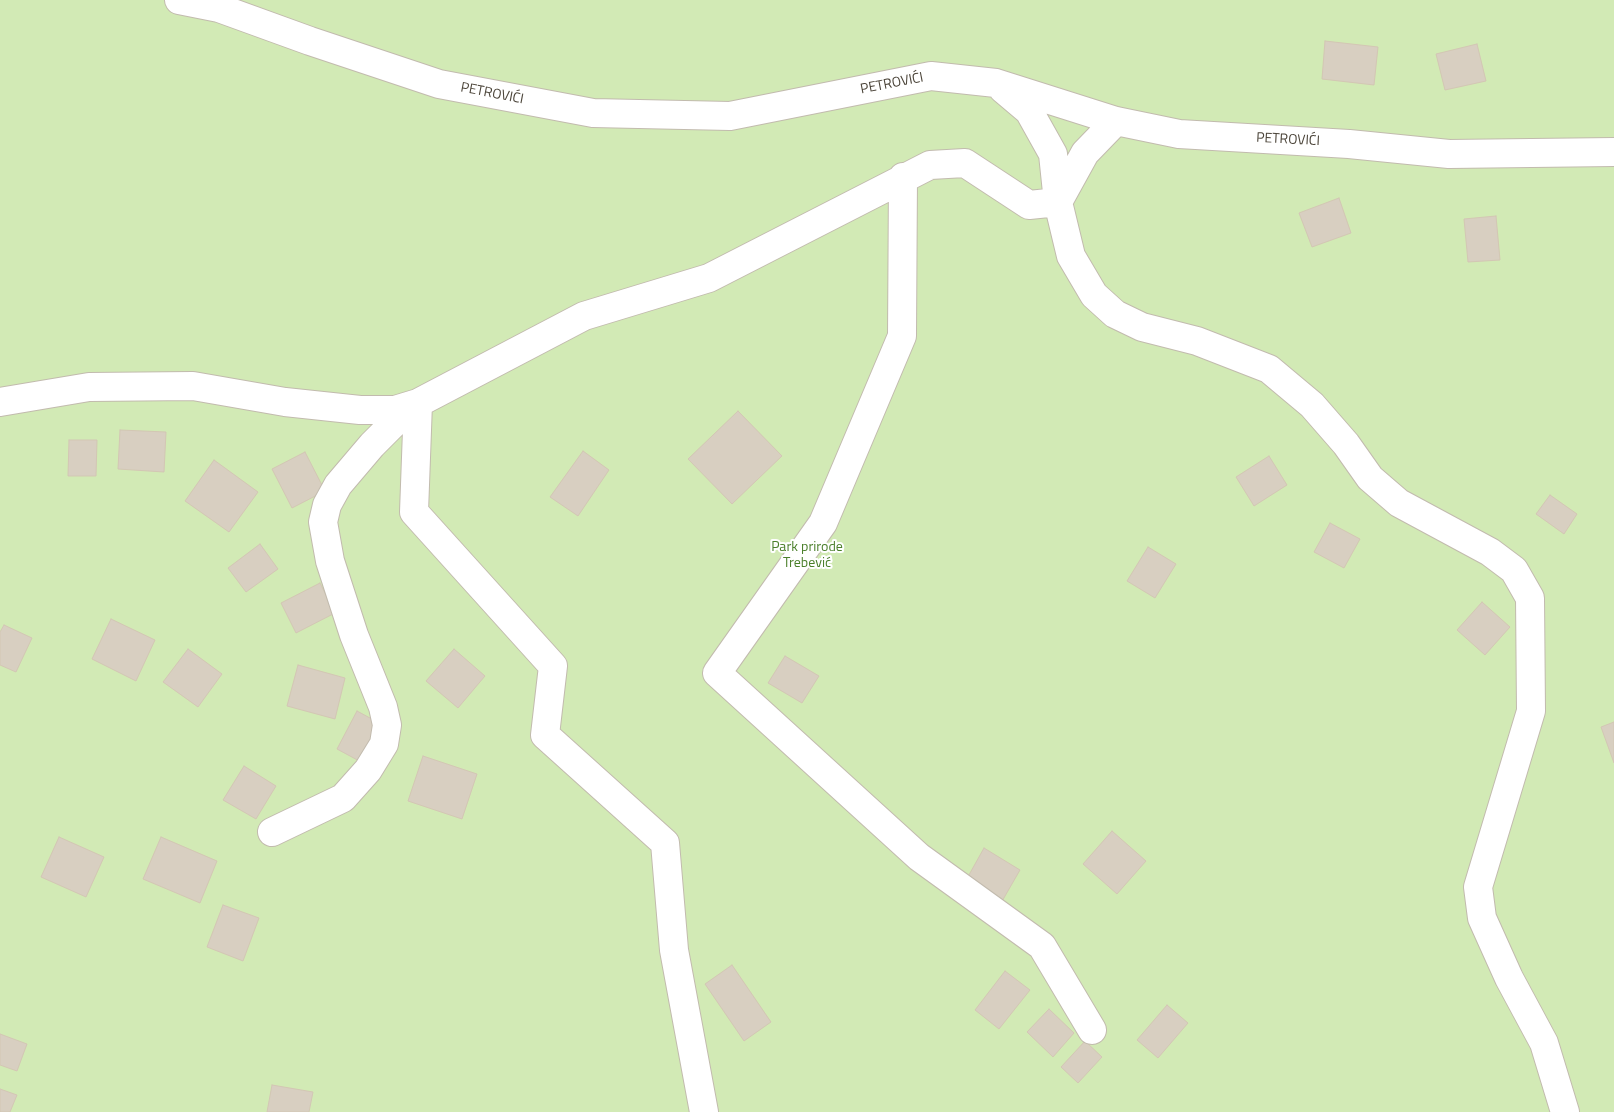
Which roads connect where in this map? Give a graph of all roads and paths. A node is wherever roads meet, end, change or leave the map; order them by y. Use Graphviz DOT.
graph roads {
  1 [pos="179,0"];
  2 [pos="996,83"];
  3 [pos="1116,121"];
  4 [pos="1614,152"];
  5 [pos="903,177"];
  6 [pos="1058,202"];
  7 [pos="0,402"];
  8 [pos="418,403"];
  9 [pos="272,832"];
  10 [pos="1092,1030"];
  11 [pos="704,1112"];
  12 [pos="1565,1112"];
  1 -- 2 [label="street, PETROVIĆI"];
  2 -- 3 [label="street, PETROVIĆI"];
  2 -- 6 [label="street"];
  3 -- 4 [label="street, PETROVIĆI"];
  3 -- 6 [label="street"];
  5 -- 6 [label="street"];
  5 -- 8 [label="street"];
  5 -- 10 [label="street"];
  6 -- 12 [label="street"];
  7 -- 8 [label="street"];
  8 -- 9 [label="street"];
  8 -- 11 [label="street"];
}
